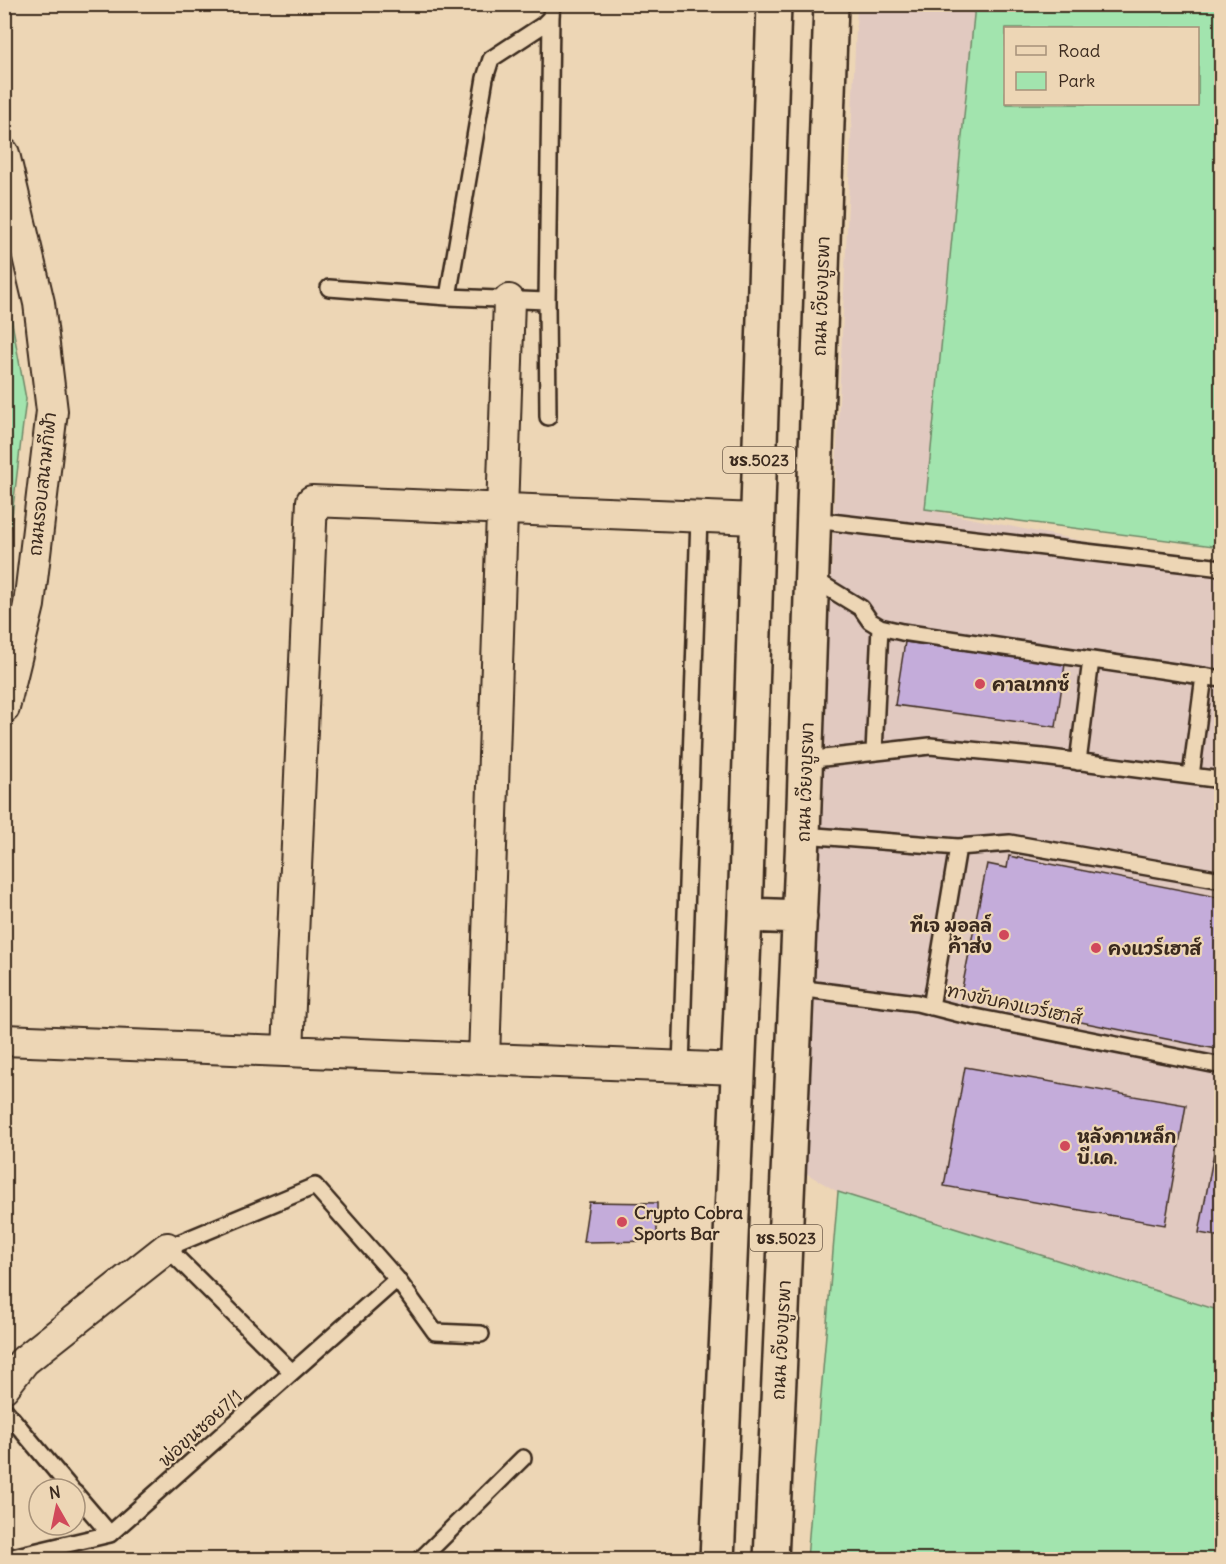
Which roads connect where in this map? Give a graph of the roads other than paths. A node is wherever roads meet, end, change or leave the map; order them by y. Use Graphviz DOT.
graph roads {
  1 [pos="774,4"];
  2 [pos="831,4"];
  3 [pos="552,11"];
  4 [pos="4,154"];
  5 [pos="329,288"];
  6 [pos="447,297"];
  7 [pos="509,300"];
  8 [pos="548,301"];
  9 [pos="548,417"];
  10 [pos="503,509"];
  11 [pos="699,517"];
  12 [pos="758,519"];
  13 [pos="813,520"];
  14 [pos="1221,568"];
  15 [pos="812,578"];
  16 [pos="880,627"];
  17 [pos="1091,660"];
  18 [pos="1204,676"];
  19 [pos="1221,679"];
  20 [pos="4,708"];
  21 [pos="874,752"];
  22 [pos="806,760"];
  23 [pos="1078,762"];
  24 [pos="1191,776"];
  25 [pos="1221,780"];
  26 [pos="803,835"];
  27 [pos="958,847"];
  28 [pos="1221,880"];
  29 [pos="744,915"];
  30 [pos="800,917"];
  31 [pos="797,988"];
  32 [pos="931,1007"];
  33 [pos="4,1040"];
  34 [pos="288,1051"];
  35 [pos="484,1059"];
  36 [pos="1221,1066"];
  37 [pos="681,1067"];
  38 [pos="738,1069"];
  39 [pos="167,1248"];
  40 [pos="397,1280"];
  41 [pos="482,1334"];
  42 [pos="292,1372"];
  43 [pos="4,1387"];
  44 [pos="4,1409"];
  45 [pos="523,1458"];
  46 [pos="61,1477"];
  47 [pos="87,1507"];
  48 [pos="110,1534"];
  49 [pos="4,1559"];
  50 [pos="420,1560"];
  51 [pos="717,1560"];
  52 [pos="771,1560"];
  1 -- 12 [label="main road, ชร.5023"];
  2 -- 13 [label="main road, ถนน เวียงบูรพา / ชร.5023"];
  3 -- 6 [label="lane"];
  3 -- 8 [label="lane"];
  4 -- 20 [label="street, ถนนรอบสนามกีฬา"];
  5 -- 6 [label="lane"];
  6 -- 7 [label="lane"];
  7 -- 8 [label="lane"];
  7 -- 10 [label="street"];
  8 -- 9 [label="lane"];
  10 -- 11 [label="street"];
  10 -- 34 [label="street"];
  10 -- 35 [label="street"];
  11 -- 12 [label="street"];
  11 -- 37 [label="lane"];
  12 -- 29 [label="main road, ชร.5023"];
  13 -- 14 [label="lane"];
  13 -- 15 [label="main road, ถนน เวียงบูรพา / ชร.5023"];
  15 -- 16 [label="lane"];
  15 -- 22 [label="main road, ถนน เวียงบูรพา / ชร.5023"];
  16 -- 17 [label="lane"];
  16 -- 21 [label="lane"];
  17 -- 18 [label="lane"];
  17 -- 23 [label="lane"];
  18 -- 19 [label="lane"];
  18 -- 24 [label="lane"];
  21 -- 22 [label="lane"];
  21 -- 23 [label="lane"];
  22 -- 26 [label="main road, ถนน เวียงบูรพา / ชร.5023"];
  23 -- 24 [label="lane"];
  24 -- 25 [label="lane"];
  26 -- 27 [label="lane"];
  26 -- 30 [label="main road, ถนน เวียงบูรพา / ชร.5023"];
  27 -- 28 [label="lane"];
  27 -- 32 [label="lane"];
  29 -- 30 [label="main road"];
  29 -- 38 [label="main road, ชร.5023"];
  30 -- 31 [label="main road, ถนน เวียงบูรพา / ชร.5023"];
  31 -- 32 [label="lane, ทางขับคงแวร์เฮาส์"];
  31 -- 52 [label="main road, ถนน เวียงบูรพา / ชร.5023"];
  32 -- 36 [label="lane, ทางขับคงแวร์เฮาส์"];
  33 -- 34 [label="street"];
  34 -- 35 [label="street"];
  35 -- 37 [label="street"];
  37 -- 38 [label="street"];
  38 -- 51 [label="main road, ชร.5023"];
  39 -- 40 [label="lane"];
  39 -- 42 [label="lane"];
  39 -- 43 [label="street"];
  40 -- 41 [label="lane"];
  40 -- 42 [label="lane, พ่อขุนซอย7/1"];
  42 -- 48 [label="lane, พ่อขุนซอย7/1"];
  44 -- 46 [label="lane"];
  45 -- 50 [label="lane"];
  47 -- 48 [label="lane"];
  48 -- 49 [label="lane, พ่อขุนซอย7/1"];
}
